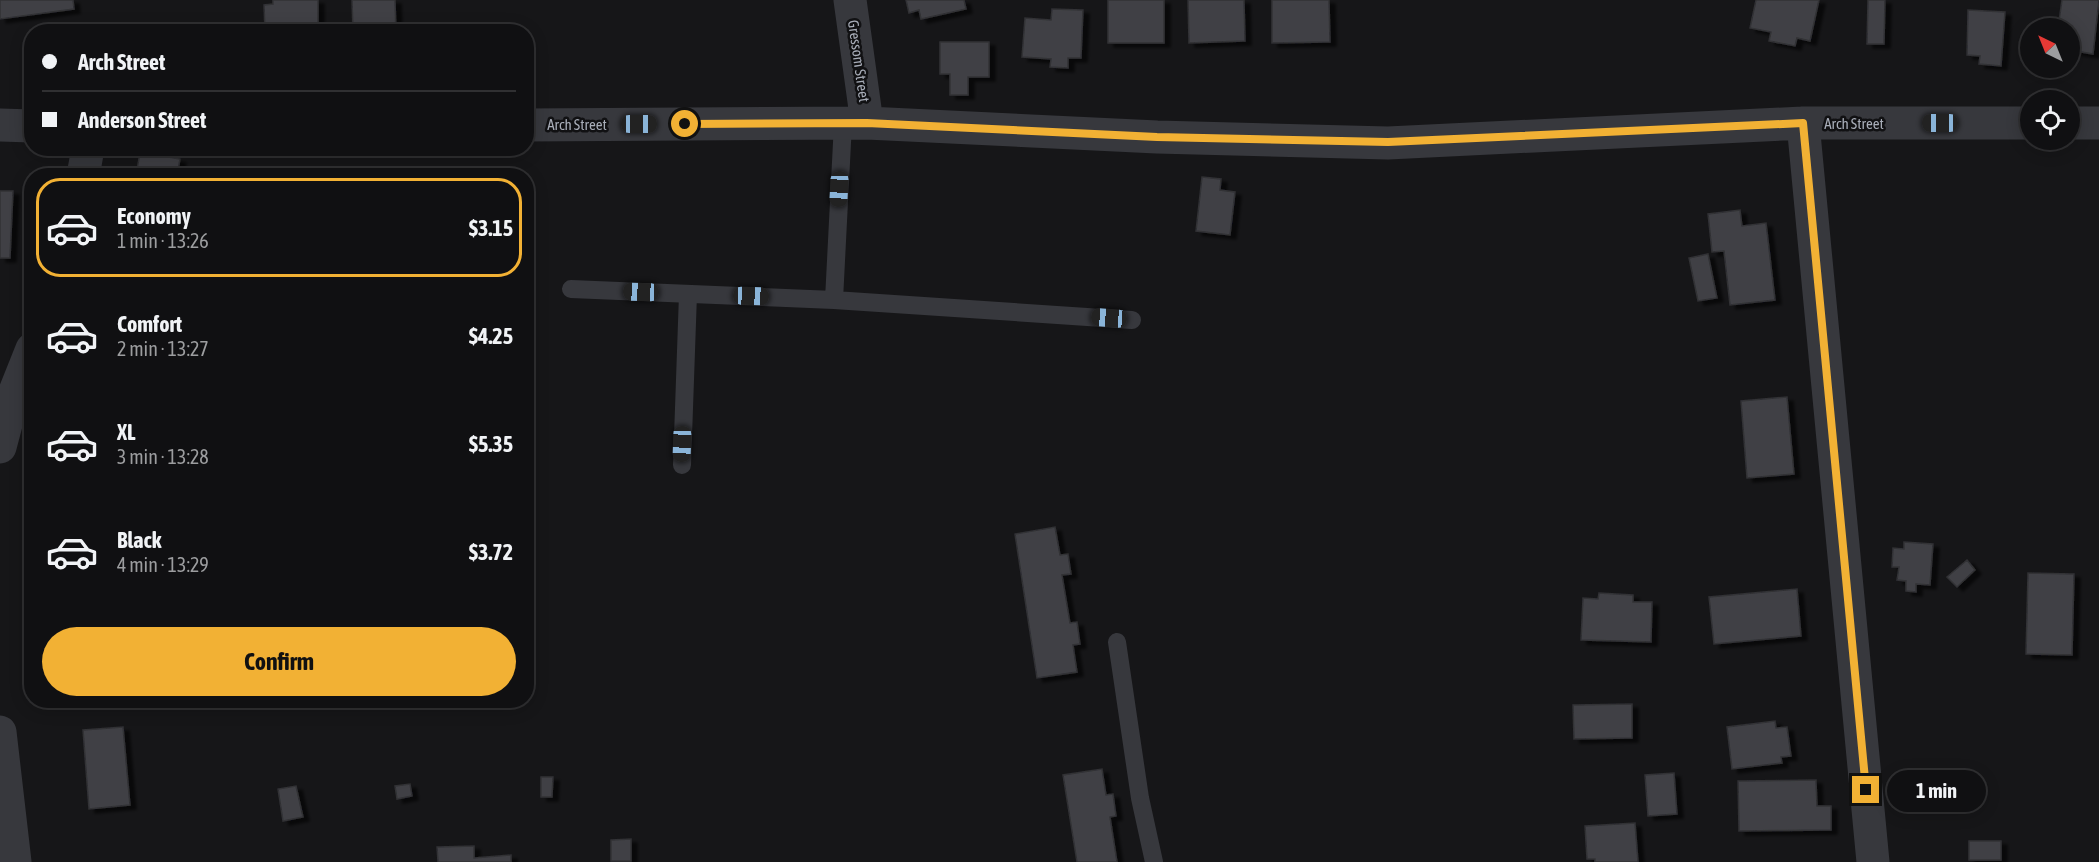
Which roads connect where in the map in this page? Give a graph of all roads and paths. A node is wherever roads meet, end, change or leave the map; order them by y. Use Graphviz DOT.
graph roads {
  1 [pos="850,0"];
  2 [pos="855,123"];
  3 [pos="1803,123"];
  4 [pos="2020,123"];
  5 [pos="2080,123"];
  6 [pos="2099,123"];
  7 [pos="0,125"];
  8 [pos="534,125"];
  9 [pos="24,126"];
  10 [pos="571,289"];
  11 [pos="688,294"];
  12 [pos="834,300"];
  13 [pos="1132,320"];
  14 [pos="24,369"];
  15 [pos="0,447"];
  16 [pos="682,465"];
  17 [pos="1117,642"];
  18 [pos="0,732"];
  19 [pos="15,862"];
  20 [pos="1154,862"];
  21 [pos="1873,862"];
  1 -- 2 [label="street, Gressom Street"];
  2 -- 3 [label="street, Arch Street"];
  2 -- 8 [label="street, Arch Street"];
  2 -- 12 [label="lane"];
  3 -- 4 [label="street, Arch Street"];
  3 -- 21 [label="street"];
  5 -- 6 [label="street"];
  7 -- 9 [label="street"];
  10 -- 11 [label="lane"];
  11 -- 12 [label="lane"];
  11 -- 16 [label="lane"];
  12 -- 13 [label="lane"];
  14 -- 15 [label="street"];
  17 -- 20 [label="lane"];
  18 -- 19 [label="street"];
}
